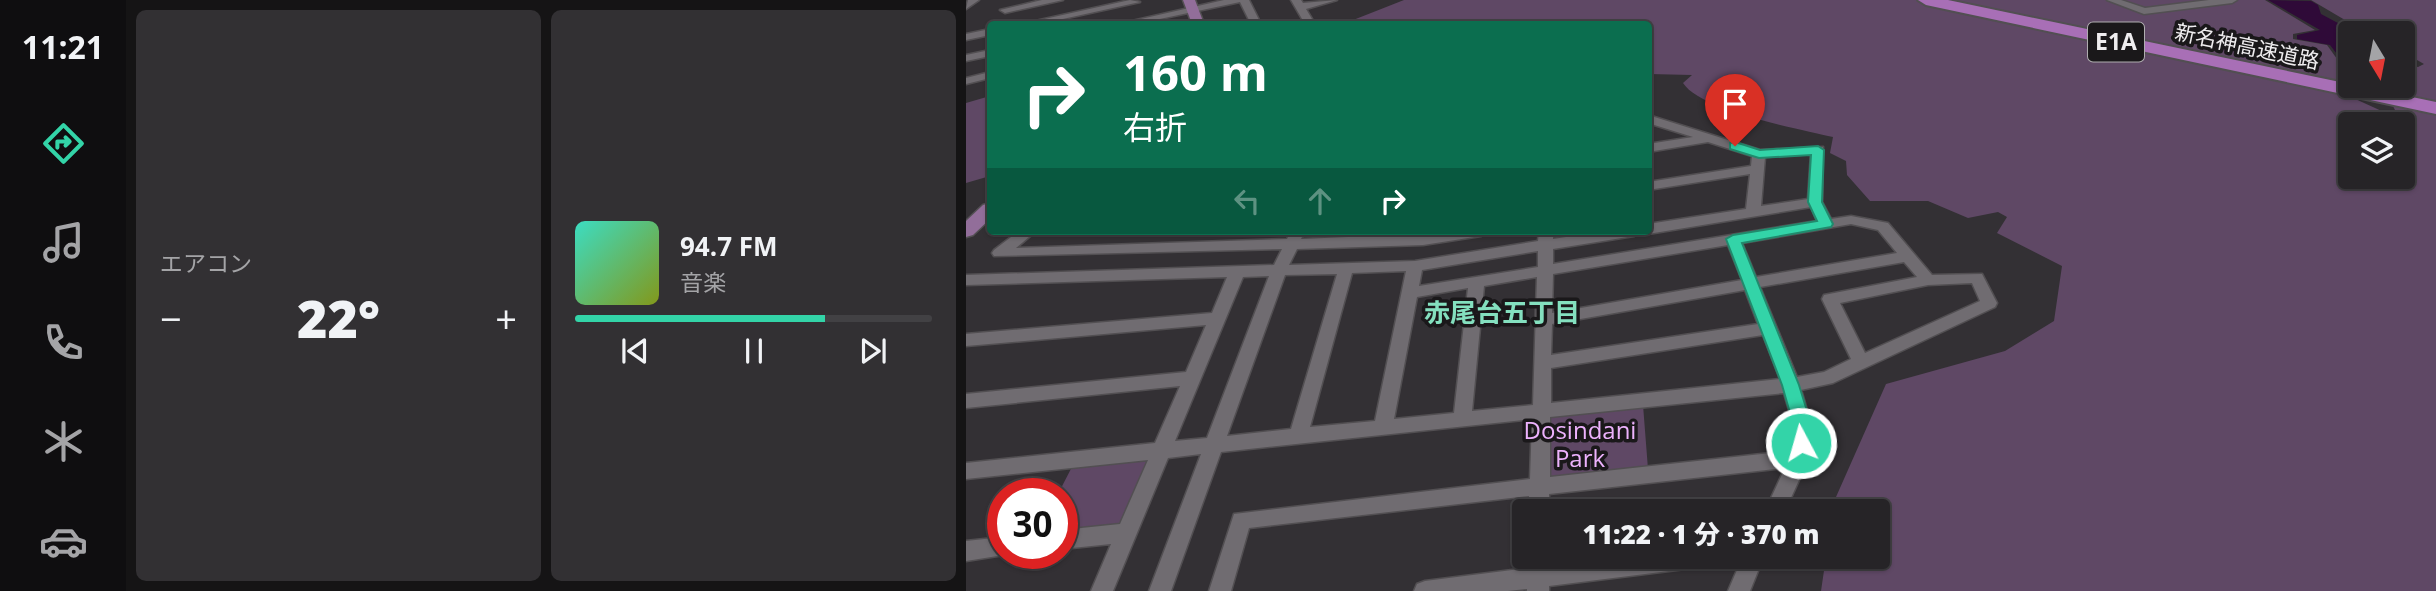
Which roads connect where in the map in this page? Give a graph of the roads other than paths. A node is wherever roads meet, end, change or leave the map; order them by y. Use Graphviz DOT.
graph roads {
  1 [pos="974,0"];
  2 [pos="1058,0"];
  3 [pos="1238,0"];
  4 [pos="1244,0"];
  5 [pos="1332,0"];
  6 [pos="1926,0"];
  7 [pos="1957,0"];
  8 [pos="2112,0"];
  9 [pos="2232,0"];
  10 [pos="1135,1"];
  11 [pos="1298,4"];
  12 [pos="1005,5"];
  13 [pos="1191,5"];
  14 [pos="966,6"];
  15 [pos="1041,21"];
  16 [pos="1140,21"];
  17 [pos="1147,21"];
  18 [pos="1254,21"];
  19 [pos="1305,21"];
  20 [pos="987,33"];
  21 [pos="966,37"];
  22 [pos="987,54"];
  23 [pos="966,58"];
  24 [pos="987,76"];
  25 [pos="2307,80"];
  26 [pos="966,81"];
  27 [pos="2338,83"];
  28 [pos="2411,98"];
  29 [pos="2434,103"];
  30 [pos="1652,120"];
  31 [pos="1710,139"];
  32 [pos="1652,147"];
  33 [pos="1759,154"];
  34 [pos="1758,169"];
  35 [pos="1652,185"];
  36 [pos="1815,202"];
  37 [pos="987,212"];
  38 [pos="1753,212"];
  39 [pos="1826,224"];
  40 [pos="1652,228"];
  41 [pos="966,231"];
  42 [pos="1024,235"];
  43 [pos="1457,235"];
  44 [pos="1583,235"];
  45 [pos="1295,238"];
  46 [pos="1545,238"];
  47 [pos="1733,239"];
  48 [pos="1908,256"];
  49 [pos="1415,266"];
  50 [pos="1346,268"];
  51 [pos="1279,270"];
  52 [pos="1544,271"];
  53 [pos="1237,272"];
  54 [pos="1928,280"];
  55 [pos="967,281"];
  56 [pos="1477,282"];
  57 [pos="1751,284"];
  58 [pos="1409,293"];
  59 [pos="1218,318"];
  60 [pos="1543,320"];
  61 [pos="1768,328"];
  62 [pos="966,340"];
  63 [pos="1861,362"];
  64 [pos="1542,363"];
  65 [pos="1193,379"];
  66 [pos="1791,385"];
  67 [pos="966,401"];
  68 [pos="1541,410"];
  69 [pos="1462,419"];
  70 [pos="1383,427"];
  71 [pos="1298,435"];
  72 [pos="1215,444"];
  73 [pos="1163,450"];
  74 [pos="1798,458"];
  75 [pos="966,471"];
  76 [pos="1539,488"];
  77 [pos="1539,499"];
  78 [pos="1780,499"];
  79 [pos="1126,533"];
  80 [pos="1078,538"];
  81 [pos="987,549"];
  82 [pos="966,551"];
  83 [pos="1592,569"];
  84 [pos="1748,569"];
  85 [pos="1538,575"];
  86 [pos="1102,591"];
  87 [pos="1160,591"];
  88 [pos="1220,591"];
  89 [pos="1425,591"];
  90 [pos="1738,591"];
  1 -- 14 [label="street"];
  2 -- 12 [label="street"];
  3 -- 13 [label="street"];
  4 -- 18 [label="street"];
  5 -- 11 [label="street"];
  6 -- 25 [label="highway, 新名神高速道路 / E1A"];
  7 -- 25 [label="highway, 新名神高速道路 / E1A"];
  8 -- 9 [label="street"];
  10 -- 15 [label="street"];
  10 -- 16 [label="street"];
  11 -- 19 [label="street"];
  13 -- 17 [label="street"];
  20 -- 21 [label="street"];
  22 -- 23 [label="street"];
  24 -- 26 [label="street"];
  25 -- 27 [label="highway, 新名神高速道路 / E1A"];
  25 -- 29 [label="highway, 新名神高速道路 / E1A"];
  28 -- 29 [label="highway, 新名神高速道路 / E1A"];
  30 -- 31 [label="street"];
  31 -- 32 [label="street"];
  31 -- 33 [label="street"];
  33 -- 34 [label="street"];
  33 -- 36 [label="street"];
  34 -- 35 [label="street"];
  34 -- 38 [label="street"];
  36 -- 38 [label="street"];
  36 -- 39 [label="street"];
  37 -- 41 [label="main road"];
  38 -- 40 [label="street"];
  39 -- 47 [label="street"];
  39 -- 48 [label="street"];
  42 -- 45 [label="street"];
  43 -- 45 [label="street"];
  44 -- 46 [label="street"];
  45 -- 51 [label="street"];
  46 -- 49 [label="street"];
  46 -- 52 [label="street"];
  47 -- 52 [label="street"];
  47 -- 57 [label="street"];
  48 -- 54 [label="street"];
  48 -- 57 [label="street"];
  49 -- 50 [label="street"];
  49 -- 58 [label="street"];
  50 -- 51 [label="street"];
  50 -- 71 [label="street"];
  51 -- 53 [label="street"];
  51 -- 72 [label="street"];
  52 -- 56 [label="street"];
  52 -- 60 [label="street"];
  53 -- 55 [label="street"];
  53 -- 59 [label="street"];
  54 -- 63 [label="street"];
  54 -- 63 [label="street"];
  56 -- 58 [label="street"];
  56 -- 69 [label="street"];
  57 -- 60 [label="street"];
  57 -- 61 [label="street"];
  58 -- 70 [label="street"];
  59 -- 62 [label="street"];
  59 -- 65 [label="street"];
  60 -- 64 [label="street"];
  61 -- 64 [label="street"];
  61 -- 66 [label="street"];
  63 -- 66 [label="street"];
  64 -- 68 [label="street"];
  65 -- 67 [label="street"];
  65 -- 73 [label="street"];
  66 -- 68 [label="street"];
  66 -- 74 [label="street"];
  68 -- 69 [label="street"];
  68 -- 76 [label="street"];
  69 -- 70 [label="street"];
  70 -- 71 [label="street"];
  71 -- 72 [label="street"];
  72 -- 73 [label="street"];
  72 -- 87 [label="street"];
  73 -- 75 [label="street"];
  73 -- 79 [label="street"];
  74 -- 76 [label="street"];
  74 -- 78 [label="street"];
  76 -- 77 [label="street"];
  76 -- 88 [label="street"];
  79 -- 80 [label="street"];
  79 -- 86 [label="street"];
  81 -- 82 [label="street"];
  83 -- 85 [label="street"];
  84 -- 90 [label="street"];
  85 -- 89 [label="street"];
}
